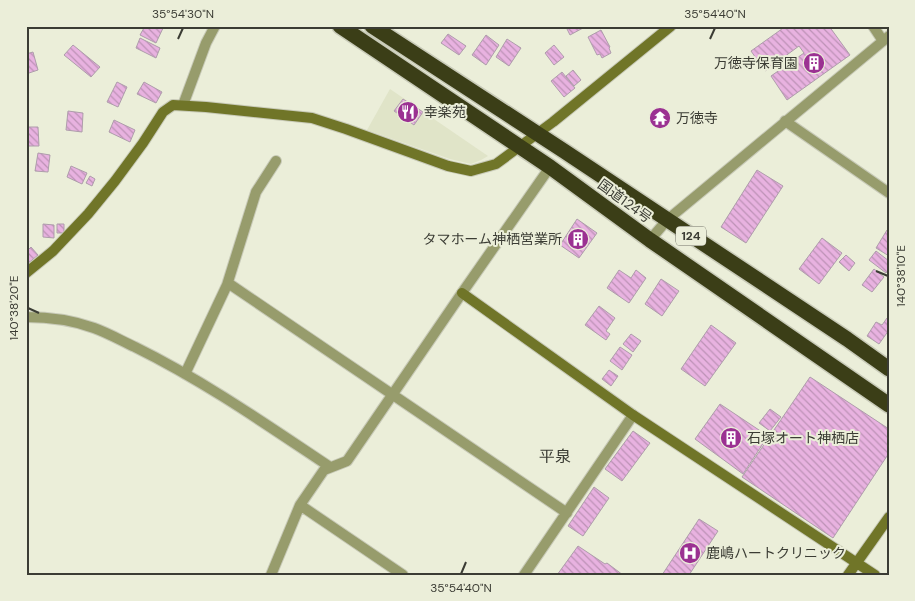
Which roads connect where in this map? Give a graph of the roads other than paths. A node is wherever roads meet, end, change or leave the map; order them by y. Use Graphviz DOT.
graph roads {
  1 [pos="215,26"];
  2 [pos="340,26"];
  3 [pos="372,26"];
  4 [pos="671,26"];
  5 [pos="873,26"];
  6 [pos="886,39"];
  7 [pos="183,105"];
  8 [pos="785,122"];
  9 [pos="536,134"];
  10 [pos="519,147"];
  11 [pos="276,161"];
  12 [pos="550,167"];
  13 [pos="889,192"];
  14 [pos="667,220"];
  15 [pos="650,240"];
  16 [pos="26,273"];
  17 [pos="228,283"];
  18 [pos="462,293"];
  19 [pos="26,317"];
  20 [pos="889,369"];
  21 [pos="185,374"];
  22 [pos="393,394"];
  23 [pos="889,405"];
  24 [pos="633,415"];
  25 [pos="330,467"];
  26 [pos="300,505"];
  27 [pos="567,512"];
  28 [pos="889,517"];
  29 [pos="857,562"];
  30 [pos="402,574"];
  31 [pos="271,575"];
  32 [pos="524,575"];
  33 [pos="848,575"];
  34 [pos="875,575"];
  1 -- 7 [label="street"];
  2 -- 10 [label="highway, 国道124号 / 124"];
  3 -- 9 [label="highway, 国道124号 / 124"];
  4 -- 9 [label="street"];
  5 -- 6 [label="street"];
  6 -- 8 [label="street"];
  7 -- 10 [label="street"];
  7 -- 16 [label="street"];
  8 -- 13 [label="street"];
  8 -- 14 [label="street"];
  9 -- 10 [label="street"];
  9 -- 14 [label="highway, 国道124号 / 124"];
  10 -- 12 [label="highway, 国道124号 / 124"];
  11 -- 17 [label="street"];
  12 -- 15 [label="highway, 国道124号 / 124"];
  12 -- 18 [label="street"];
  14 -- 15 [label="street"];
  14 -- 20 [label="highway, 国道124号 / 124"];
  15 -- 23 [label="highway, 国道124号 / 124"];
  17 -- 21 [label="street"];
  17 -- 22 [label="street"];
  18 -- 22 [label="street"];
  18 -- 24 [label="street"];
  19 -- 21 [label="street"];
  21 -- 25 [label="street"];
  22 -- 25 [label="street"];
  22 -- 27 [label="street"];
  24 -- 27 [label="street"];
  24 -- 29 [label="street"];
  25 -- 26 [label="street"];
  26 -- 30 [label="street"];
  26 -- 31 [label="street"];
  27 -- 32 [label="street"];
  28 -- 29 [label="street"];
  29 -- 33 [label="street"];
  29 -- 34 [label="street"];
}
